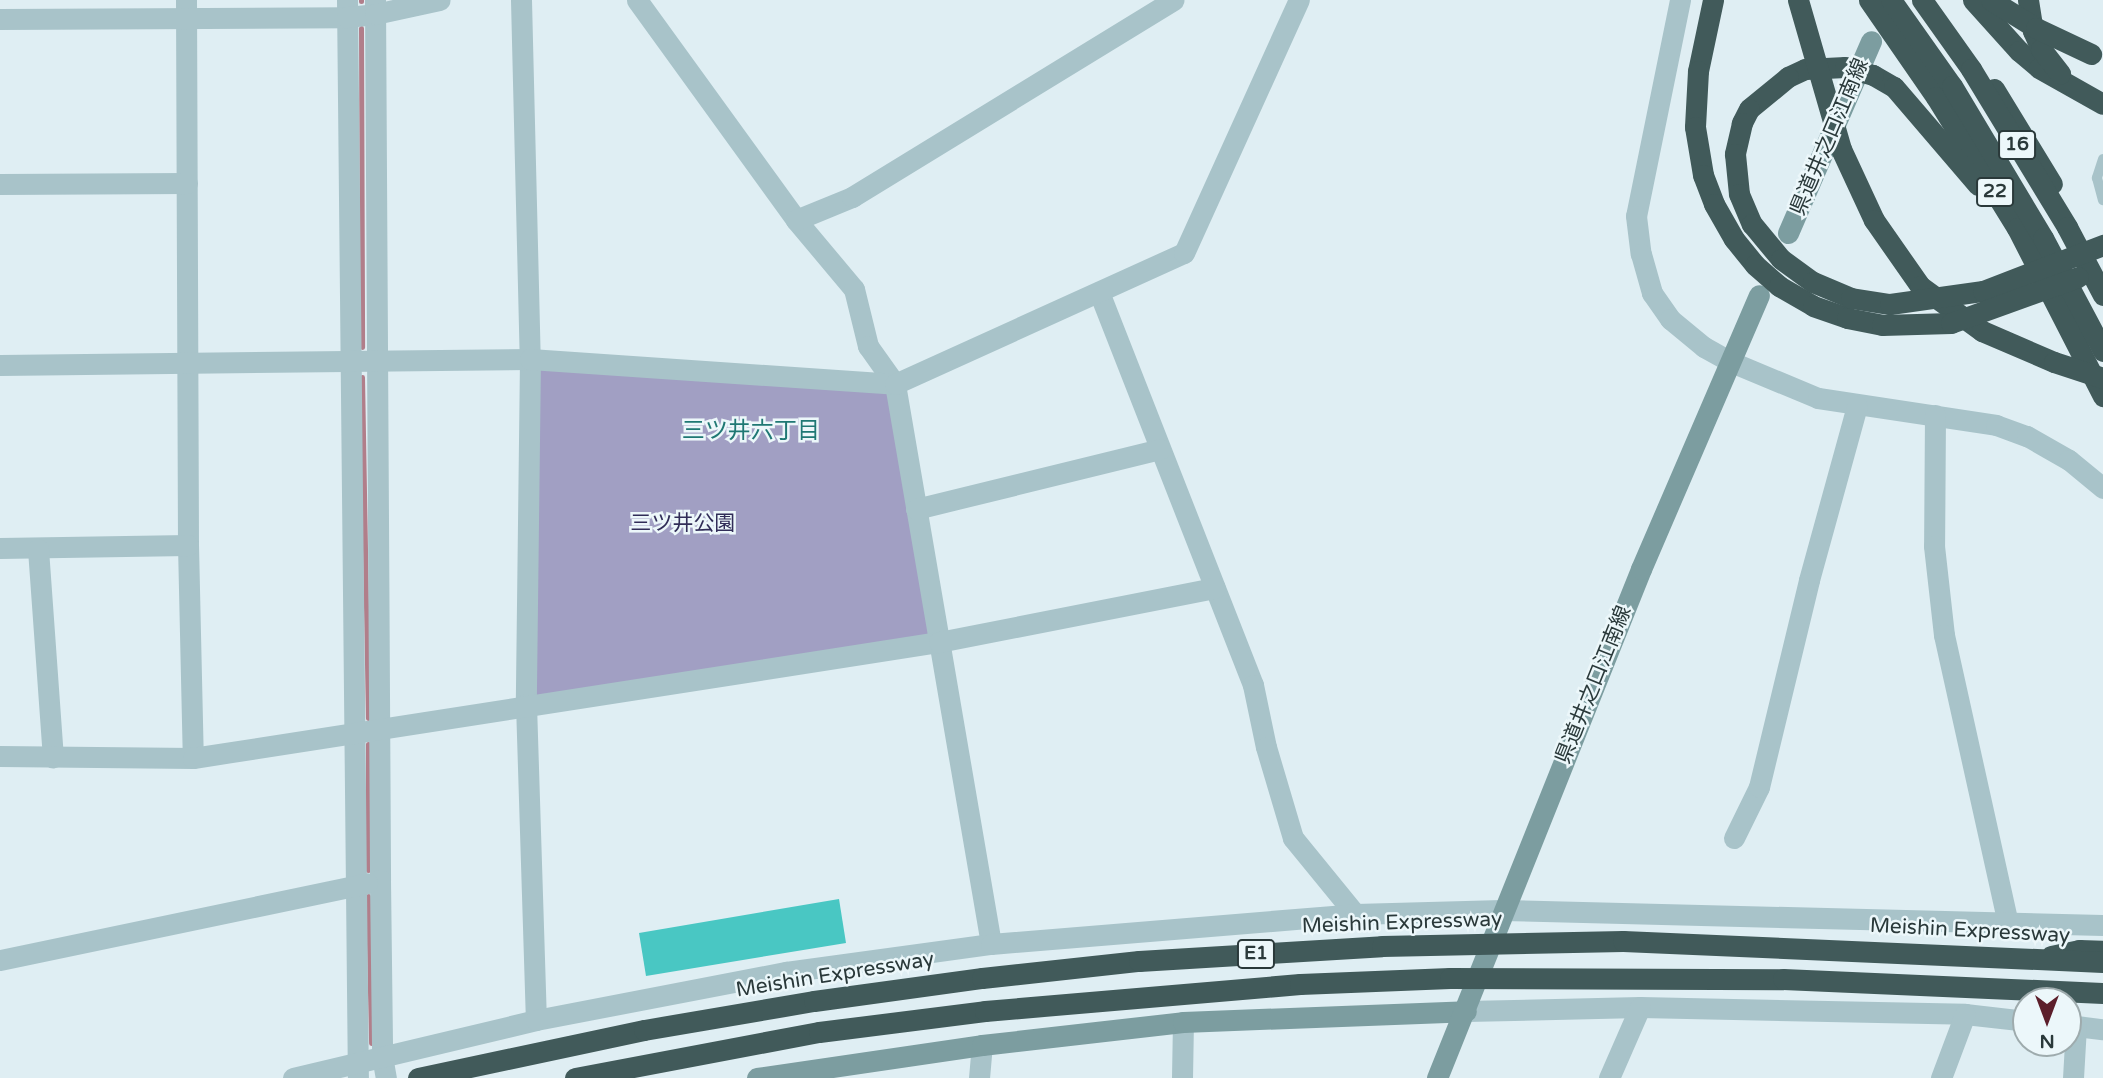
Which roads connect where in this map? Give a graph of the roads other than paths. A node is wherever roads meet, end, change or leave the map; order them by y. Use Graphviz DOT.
graph roads {
  1 [pos="439,0"];
  2 [pos="522,0"];
  3 [pos="637,0"];
  4 [pos="1173,0"];
  5 [pos="1298,0"];
  6 [pos="1681,0"];
  7 [pos="1713,0"];
  8 [pos="1798,0"];
  9 [pos="1869,0"];
  10 [pos="1891,0"];
  11 [pos="1922,0"];
  12 [pos="1934,0"];
  13 [pos="1973,0"];
  14 [pos="1992,0"];
  15 [pos="2030,3"];
  16 [pos="375,7"];
  17 [pos="186,8"];
  18 [pos="347,8"];
  19 [pos="0,19"];
  20 [pos="1871,41"];
  21 [pos="2097,57"];
  22 [pos="2079,92"];
  23 [pos="2103,104"];
  24 [pos="2103,159"];
  25 [pos="187,183"];
  26 [pos="0,184"];
  27 [pos="2103,200"];
  28 [pos="796,220"];
  29 [pos="2017,228"];
  30 [pos="1788,233"];
  31 [pos="2103,245"];
  32 [pos="2103,267"];
  33 [pos="2103,274"];
  34 [pos="1099,292"];
  35 [pos="1759,295"];
  36 [pos="2103,295"];
  37 [pos="2103,351"];
  38 [pos="530,359"];
  39 [pos="377,361"];
  40 [pos="1729,361"];
  41 [pos="352,362"];
  42 [pos="188,364"];
  43 [pos="0,365"];
  44 [pos="2103,378"];
  45 [pos="895,384"];
  46 [pos="2103,396"];
  47 [pos="1857,406"];
  48 [pos="1935,415"];
  49 [pos="1160,449"];
  50 [pos="2103,488"];
  51 [pos="916,509"];
  52 [pos="188,545"];
  53 [pos="0,548"];
  54 [pos="38,548"];
  55 [pos="1215,588"];
  56 [pos="939,642"];
  57 [pos="526,704"];
  58 [pos="380,727"];
  59 [pos="352,732"];
  60 [pos="0,756"];
  61 [pos="53,757"];
  62 [pos="193,758"];
  63 [pos="1734,838"];
  64 [pos="380,880"];
  65 [pos="356,885"];
  66 [pos="1502,911"];
  67 [pos="1355,914"];
  68 [pos="2008,924"];
  69 [pos="2103,925"];
  70 [pos="991,944"];
  71 [pos="2103,951"];
  72 [pos="2046,958"];
  73 [pos="0,960"];
  74 [pos="2103,962"];
  75 [pos="2103,993"];
  76 [pos="1640,1007"];
  77 [pos="1466,1011"];
  78 [pos="1965,1014"];
  79 [pos="2012,1019"];
  80 [pos="536,1020"];
  81 [pos="1184,1022"];
  82 [pos="2082,1027"];
  83 [pos="2103,1028"];
  84 [pos="982,1045"];
  85 [pos="382,1056"];
  86 [pos="2073,1057"];
  87 [pos="357,1070"];
  88 [pos="815,1073"];
  89 [pos="293,1078"];
  90 [pos="386,1078"];
  91 [pos="418,1078"];
  92 [pos="575,1078"];
  93 [pos="757,1078"];
  94 [pos="979,1078"];
  95 [pos="1182,1078"];
  96 [pos="1437,1078"];
  97 [pos="1609,1078"];
  98 [pos="1941,1078"];
  99 [pos="2073,1078"];
  1 -- 16 [label="street"];
  2 -- 38 [label="street"];
  3 -- 28 [label="street"];
  4 -- 28 [label="street"];
  5 -- 34 [label="street"];
  6 -- 40 [label="street"];
  7 -- 32 [label="highway, bridge"];
  8 -- 44 [label="highway, bridge"];
  9 -- 29 [label="highway, 22"];
  10 -- 37 [label="highway, 16, bridge"];
  11 -- 36 [label="highway, 16, bridge"];
  12 -- 33 [label="highway, 22"];
  13 -- 22 [label="highway"];
  14 -- 21 [label="highway, bridge"];
  15 -- 22 [label="highway"];
  16 -- 18 [label="street"];
  16 -- 39 [label="street"];
  17 -- 18 [label="street"];
  17 -- 19 [label="street"];
  17 -- 25 [label="street"];
  18 -- 41 [label="street"];
  20 -- 30 [label="main road, 県道井之口江南線"];
  22 -- 23 [label="highway"];
  24 -- 27 [label="lane"];
  25 -- 26 [label="street"];
  25 -- 42 [label="street"];
  28 -- 45 [label="street"];
  29 -- 31 [label="highway, bridge"];
  29 -- 46 [label="highway, 22"];
  34 -- 45 [label="street"];
  34 -- 49 [label="street"];
  35 -- 40 [label="main road, 県道井之口江南線"];
  38 -- 39 [label="street"];
  38 -- 45 [label="street"];
  38 -- 57 [label="street"];
  39 -- 41 [label="street"];
  39 -- 58 [label="street"];
  40 -- 47 [label="street"];
  40 -- 66 [label="main road, 県道井之口江南線"];
  41 -- 42 [label="street"];
  41 -- 59 [label="street"];
  42 -- 43 [label="street"];
  42 -- 52 [label="street"];
  45 -- 51 [label="street"];
  47 -- 48 [label="street"];
  47 -- 63 [label="street"];
  48 -- 50 [label="street"];
  48 -- 68 [label="street"];
  49 -- 51 [label="street"];
  49 -- 55 [label="street"];
  51 -- 56 [label="street"];
  52 -- 54 [label="street"];
  52 -- 62 [label="street"];
  53 -- 54 [label="street"];
  54 -- 61 [label="street"];
  55 -- 56 [label="street"];
  55 -- 67 [label="street"];
  56 -- 57 [label="street"];
  56 -- 70 [label="street"];
  57 -- 58 [label="street"];
  57 -- 80 [label="street"];
  58 -- 59 [label="street"];
  58 -- 64 [label="street"];
  59 -- 62 [label="street"];
  59 -- 65 [label="street"];
  60 -- 61 [label="street"];
  61 -- 62 [label="street"];
  64 -- 65 [label="street"];
  64 -- 85 [label="street"];
  65 -- 73 [label="street"];
  65 -- 87 [label="street"];
  66 -- 67 [label="street"];
  66 -- 68 [label="street"];
  66 -- 77 [label="main road, 県道井之口江南線"];
  67 -- 70 [label="street"];
  68 -- 69 [label="street"];
  70 -- 80 [label="street"];
  71 -- 72 [label="highway"];
  72 -- 74 [label="highway, Meishin Expressway / E1, bridge"];
  72 -- 91 [label="highway, Meishin Expressway / E1, bridge"];
  75 -- 92 [label="highway, E1, bridge"];
  76 -- 77 [label="street"];
  76 -- 78 [label="street"];
  76 -- 97 [label="street"];
  77 -- 81 [label="main road"];
  77 -- 96 [label="main road, 県道井之口江南線"];
  78 -- 79 [label="street"];
  78 -- 98 [label="street"];
  80 -- 85 [label="street"];
  81 -- 84 [label="main road"];
  81 -- 95 [label="street"];
  82 -- 83 [label="street"];
  84 -- 88 [label="main road"];
  84 -- 94 [label="street"];
  85 -- 87 [label="street"];
  85 -- 90 [label="street"];
  86 -- 99 [label="street"];
  87 -- 89 [label="street"];
  88 -- 93 [label="main road"];
}
